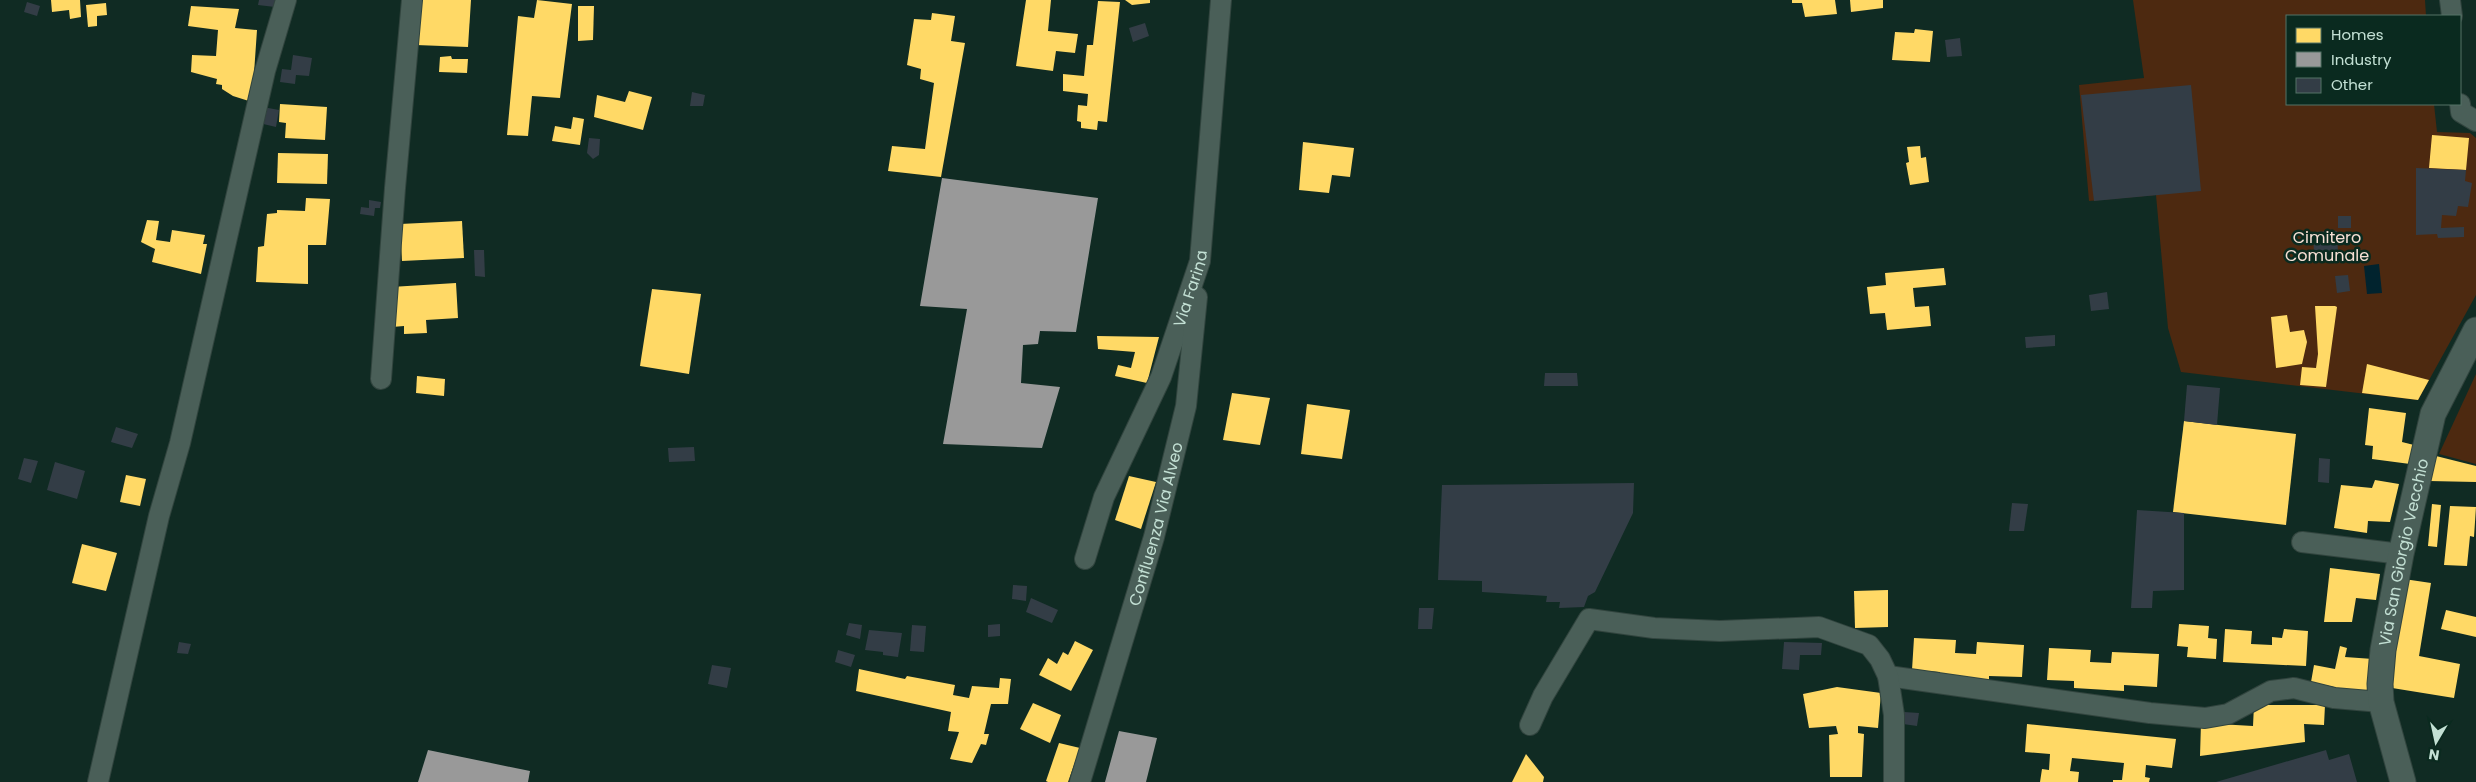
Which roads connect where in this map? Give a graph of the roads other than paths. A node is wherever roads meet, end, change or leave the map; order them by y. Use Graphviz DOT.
graph roads {
  1 [pos="286,0"];
  2 [pos="412,0"];
  3 [pos="1221,0"];
  4 [pos="2450,0"];
  5 [pos="2452,15"];
  6 [pos="2460,105"];
  7 [pos="2476,122"];
  8 [pos="1200,261"];
  9 [pos="2476,330"];
  10 [pos="381,379"];
  11 [pos="2302,542"];
  12 [pos="2401,554"];
  13 [pos="1085,559"];
  14 [pos="1888,676"];
  15 [pos="2381,702"];
  16 [pos="1530,725"];
  17 [pos="98,782"];
  18 [pos="1080,782"];
  19 [pos="1894,782"];
  20 [pos="2403,782"];
  1 -- 17 [label="street"];
  2 -- 10 [label="street"];
  3 -- 8 [label="street, Via Farina"];
  4 -- 5 [label="street"];
  6 -- 7 [label="street"];
  8 -- 13 [label="street, Via Farina"];
  8 -- 18 [label="street, Confluenza Via Alveo"];
  9 -- 12 [label="street, Via San Giorgio Vecchio"];
  11 -- 12 [label="street"];
  12 -- 15 [label="street, Via San Giorgio Vecchio"];
  14 -- 15 [label="street"];
  14 -- 16 [label="street"];
  14 -- 19 [label="street"];
  15 -- 20 [label="street, Via San Giorgio Vecchio"];
}
